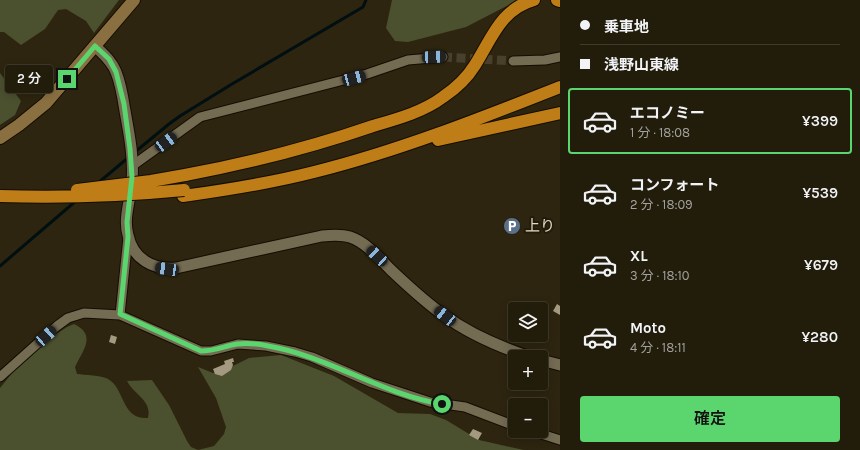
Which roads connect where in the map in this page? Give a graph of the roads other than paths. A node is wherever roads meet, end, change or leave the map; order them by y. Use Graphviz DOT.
graph roads {
  1 [pos="134,0"];
  2 [pos="534,0"];
  3 [pos="95,46"];
  4 [pos="443,57"];
  5 [pos="560,57"];
  6 [pos="513,62"];
  7 [pos="560,80"];
  8 [pos="560,87"];
  9 [pos="560,113"];
  10 [pos="0,138"];
  11 [pos="378,153"];
  12 [pos="132,166"];
  13 [pos="183,193"];
  14 [pos="0,196"];
  15 [pos="14,196"];
  16 [pos="0,202"];
  17 [pos="128,237"];
  18 [pos="120,314"];
  19 [pos="510,350"];
  20 [pos="548,362"];
  21 [pos="560,365"];
  22 [pos="0,377"];
  23 [pos="508,423"];
  24 [pos="548,436"];
  25 [pos="560,440"];
  1 -- 3 [label="main road"];
  2 -- 15 [label="highway, bridge"];
  3 -- 10 [label="main road"];
  3 -- 12 [label="street"];
  4 -- 12 [label="street"];
  5 -- 6 [label="street"];
  7 -- 13 [label="highway"];
  8 -- 11 [label="highway"];
  9 -- 11 [label="highway"];
  11 -- 13 [label="highway"];
  12 -- 17 [label="street"];
  13 -- 15 [label="highway, bridge"];
  13 -- 16 [label="highway"];
  14 -- 15 [label="highway, bridge"];
  17 -- 18 [label="street"];
  17 -- 19 [label="street"];
  18 -- 22 [label="street"];
  18 -- 23 [label="street"];
  20 -- 21 [label="street"];
  24 -- 25 [label="street"];
}
